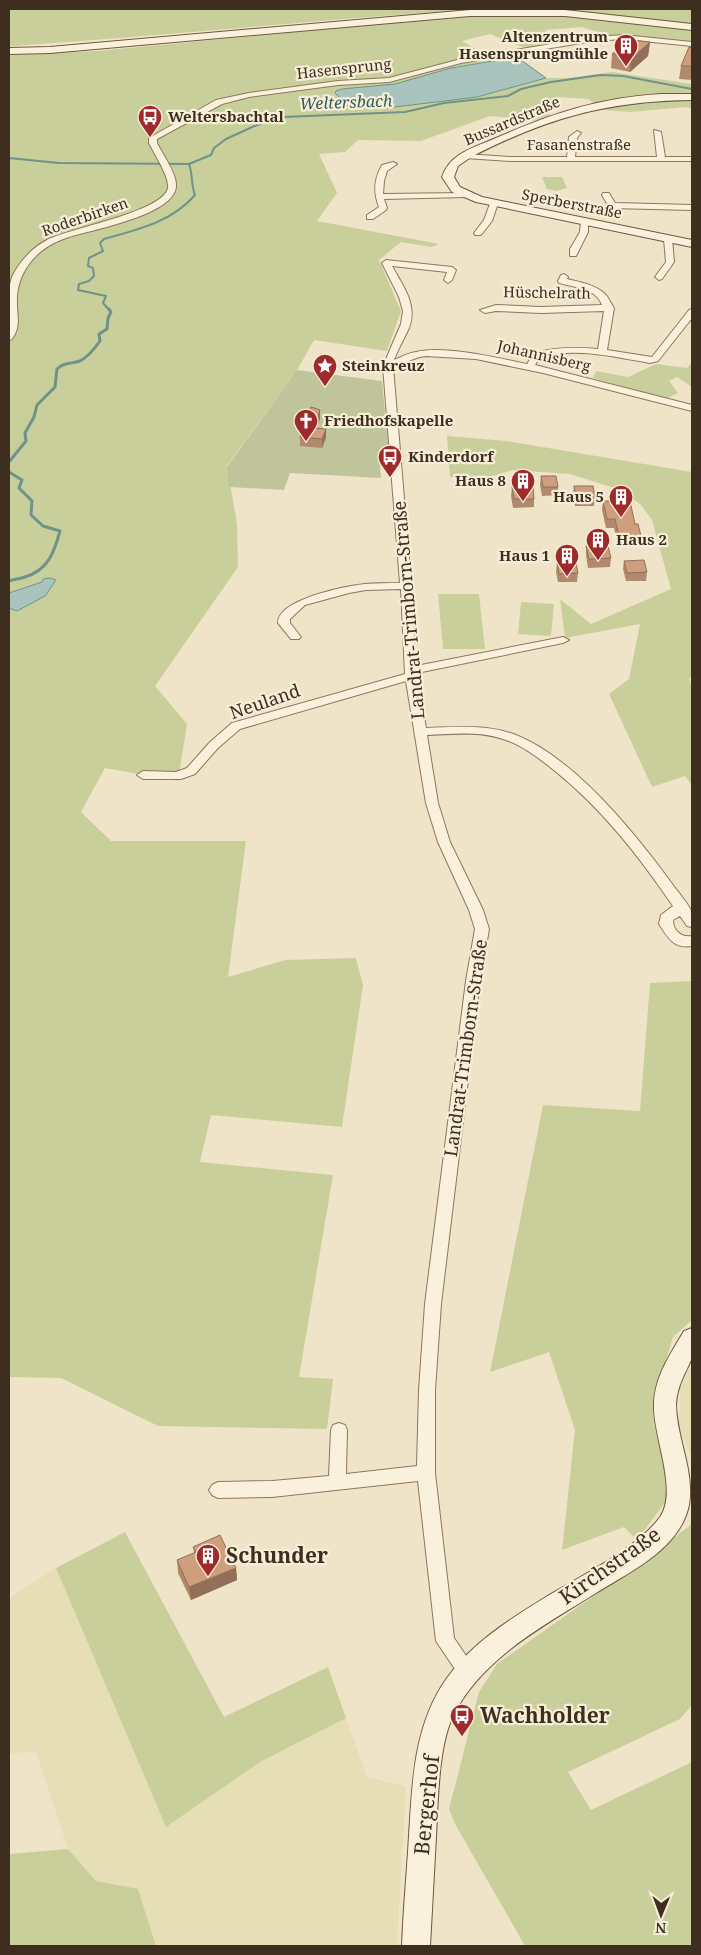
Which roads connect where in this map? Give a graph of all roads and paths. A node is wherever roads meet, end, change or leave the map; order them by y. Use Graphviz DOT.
graph roads {
  1 [pos="692,27"];
  2 [pos="692,44"];
  3 [pos="9,51"];
  4 [pos="692,97"];
  5 [pos="656,132"];
  6 [pos="577,133"];
  7 [pos="155,135"];
  8 [pos="465,156"];
  9 [pos="571,159"];
  10 [pos="661,159"];
  11 [pos="692,159"];
  12 [pos="393,164"];
  13 [pos="450,183"];
  14 [pos="465,195"];
  15 [pos="606,195"];
  16 [pos="379,197"];
  17 [pos="494,204"];
  18 [pos="692,208"];
  19 [pos="370,217"];
  20 [pos="584,221"];
  21 [pos="478,233"];
  22 [pos="668,239"];
  23 [pos="692,244"];
  24 [pos="573,254"];
  25 [pos="564,277"];
  26 [pos="659,277"];
  27 [pos="448,280"];
  28 [pos="609,308"];
  29 [pos="485,310"];
  30 [pos="692,312"];
  31 [pos="9,337"];
  32 [pos="602,352"];
  33 [pos="388,366"];
  34 [pos="529,367"];
  35 [pos="692,408"];
  36 [pos="406,586"];
  37 [pos="295,637"];
  38 [pos="563,640"];
  39 [pos="411,673"];
  40 [pos="420,732"];
  41 [pos="143,776"];
  42 [pos="680,905"];
  43 [pos="692,923"];
  44 [pos="692,941"];
  45 [pos="692,1337"];
  46 [pos="339,1430"];
  47 [pos="426,1473"];
  48 [pos="337,1482"];
  49 [pos="218,1490"];
  50 [pos="468,1672"];
  51 [pos="416,1946"];
  1 -- 3 [label="main road"];
  2 -- 7 [label="street, Hasensprung"];
  4 -- 8 [label="street, Bussardstraße"];
  5 -- 10 [label="street"];
  6 -- 9 [label="street"];
  7 -- 31 [label="street, Roderbirken"];
  8 -- 9 [label="street, Fasanenstraße"];
  8 -- 13 [label="main road, Bussardstraße"];
  9 -- 10 [label="street, Fasanenstraße"];
  10 -- 11 [label="street, Fasanenstraße"];
  12 -- 16 [label="street"];
  13 -- 14 [label="street, Sperberstraße"];
  14 -- 16 [label="street"];
  14 -- 17 [label="street, Sperberstraße"];
  15 -- 18 [label="street"];
  16 -- 19 [label="street"];
  17 -- 20 [label="street, Sperberstraße"];
  17 -- 21 [label="street"];
  20 -- 22 [label="street, Sperberstraße"];
  20 -- 24 [label="street"];
  22 -- 23 [label="street, Sperberstraße"];
  22 -- 26 [label="street"];
  25 -- 28 [label="street, Hüschelrath"];
  27 -- 33 [label="street"];
  28 -- 29 [label="street, Hüschelrath"];
  28 -- 32 [label="street, Hüschelrath"];
  30 -- 32 [label="street"];
  32 -- 34 [label="street"];
  33 -- 34 [label="street, Johannisberg"];
  33 -- 36 [label="street, Landrat-Trimborn-Straße"];
  34 -- 35 [label="street, Johannisberg"];
  36 -- 37 [label="street"];
  36 -- 39 [label="street, Landrat-Trimborn-Straße"];
  38 -- 39 [label="street, Neuland"];
  39 -- 40 [label="street, Landrat-Trimborn-Straße"];
  39 -- 41 [label="street, Neuland"];
  40 -- 42 [label="street"];
  40 -- 47 [label="street, Landrat-Trimborn-Straße"];
  42 -- 43 [label="street"];
  42 -- 44 [label="street"];
  45 -- 50 [label="main road, Kirchstraße"];
  46 -- 48 [label="street"];
  47 -- 48 [label="street"];
  47 -- 50 [label="street, Landrat-Trimborn-Straße"];
  48 -- 49 [label="street"];
  50 -- 51 [label="main road, Bergerhof"];
}
